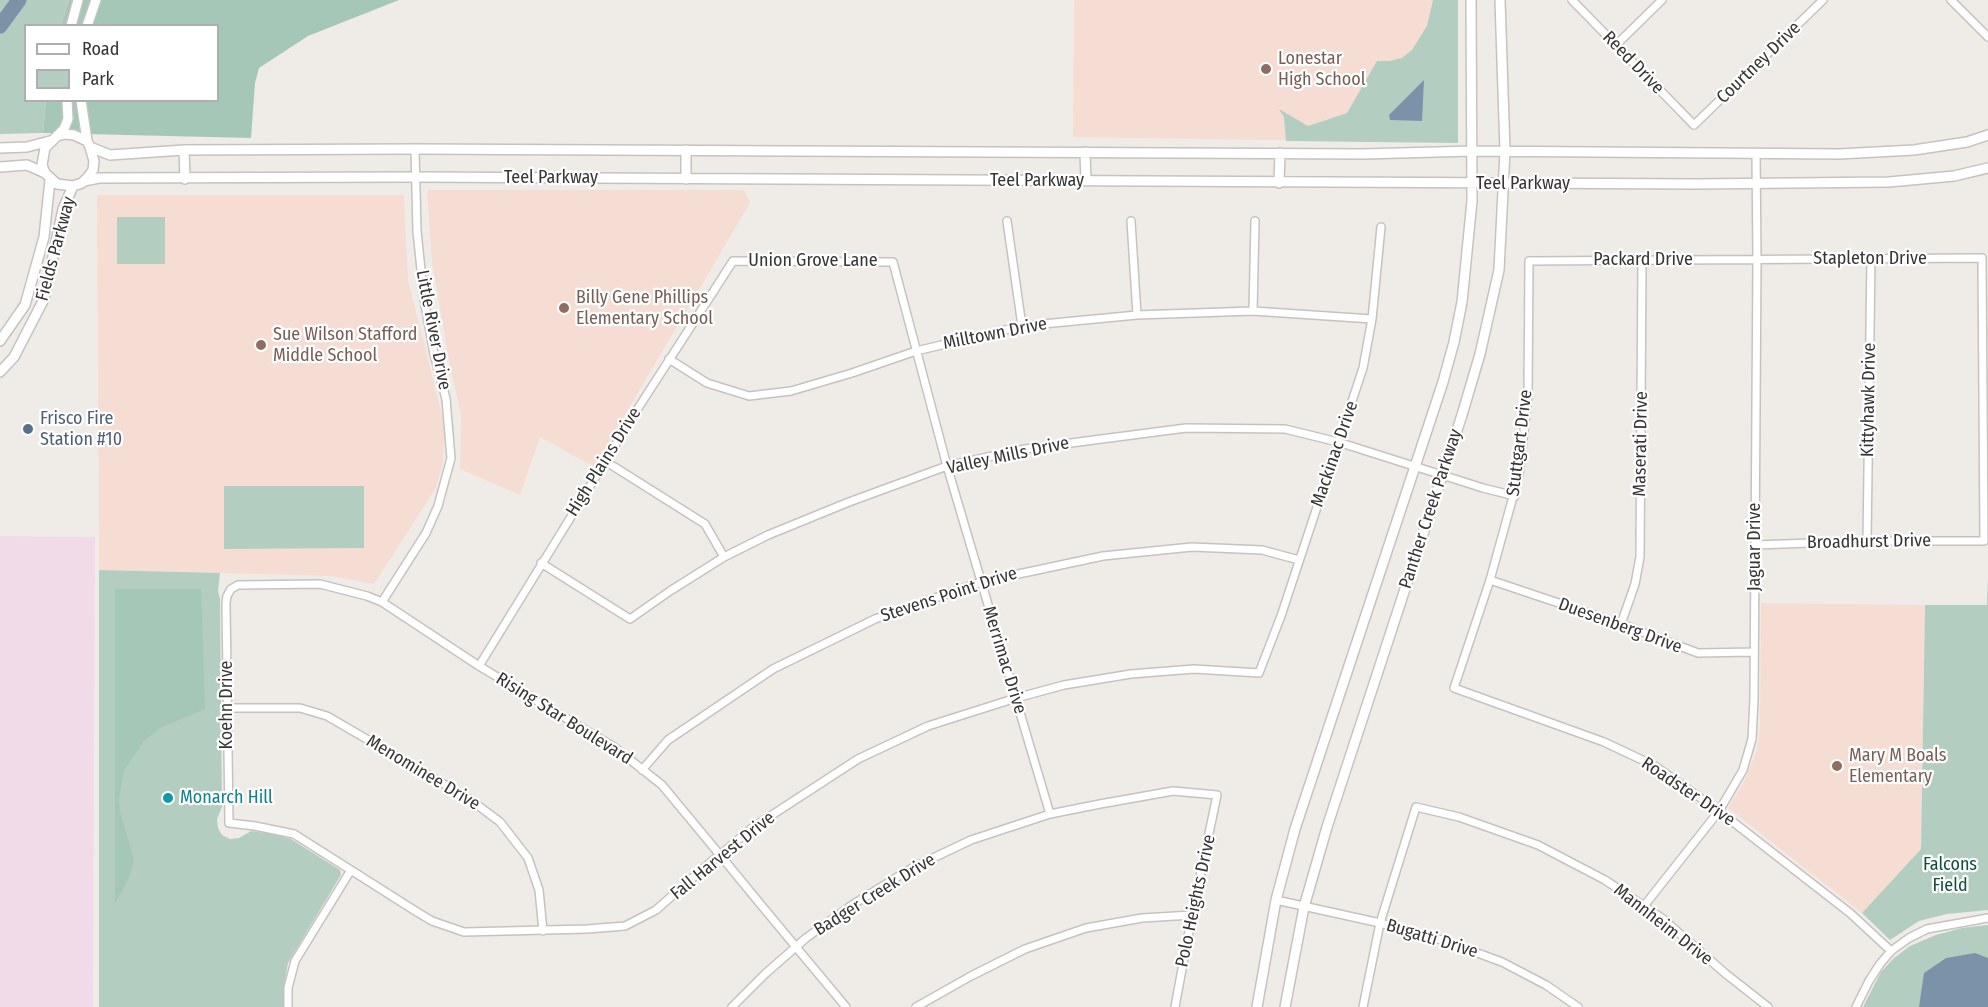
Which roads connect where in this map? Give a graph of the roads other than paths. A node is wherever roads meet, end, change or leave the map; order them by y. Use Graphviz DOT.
graph roads {
  1 [pos="78,0"];
  2 [pos="96,0"];
  3 [pos="1471,0"];
  4 [pos="1500,0"];
  5 [pos="1572,0"];
  6 [pos="1662,0"];
  7 [pos="1823,0"];
  8 [pos="1951,0"];
  9 [pos="72,24"];
  10 [pos="88,24"];
  11 [pos="1988,37"];
  12 [pos="1616,45"];
  13 [pos="67,102"];
  14 [pos="81,102"];
  15 [pos="1694,125"];
  16 [pos="1988,135"];
  17 [pos="53,139"];
  18 [pos="88,144"];
  19 [pos="0,148"];
  20 [pos="415,149"];
  21 [pos="184,150"];
  22 [pos="686,150"];
  23 [pos="1473,151"];
  24 [pos="1505,151"];
  25 [pos="1085,152"];
  26 [pos="1280,153"];
  27 [pos="1756,153"];
  28 [pos="0,168"];
  29 [pos="1988,168"];
  30 [pos="47,176"];
  31 [pos="415,177"];
  32 [pos="185,179"];
  33 [pos="686,179"];
  34 [pos="84,181"];
  35 [pos="1086,181"];
  36 [pos="1279,183"];
  37 [pos="1756,183"];
  38 [pos="1472,184"];
  39 [pos="1505,184"];
  40 [pos="74,186"];
  41 [pos="1007,221"];
  42 [pos="1131,221"];
  43 [pos="1255,221"];
  44 [pos="1381,227"];
  45 [pos="1871,259"];
  46 [pos="1757,260"];
  47 [pos="733,261"];
  48 [pos="1529,261"];
  49 [pos="1642,261"];
  50 [pos="892,262"];
  51 [pos="1253,311"];
  52 [pos="1137,315"];
  53 [pos="1372,319"];
  54 [pos="1022,326"];
  55 [pos="0,341"];
  56 [pos="916,351"];
  57 [pos="669,359"];
  58 [pos="0,372"];
  59 [pos="1338,442"];
  60 [pos="605,461"];
  61 [pos="947,466"];
  62 [pos="1415,467"];
  63 [pos="1443,476"];
  64 [pos="1515,496"];
  65 [pos="1867,541"];
  66 [pos="1984,541"];
  67 [pos="1755,545"];
  68 [pos="724,557"];
  69 [pos="1299,560"];
  70 [pos="542,563"];
  71 [pos="1490,580"];
  72 [pos="981,582"];
  73 [pos="231,589"];
  74 [pos="382,602"];
  75 [pos="1621,624"];
  76 [pos="1754,652"];
  77 [pos="479,666"];
  78 [pos="1259,673"];
  79 [pos="1454,688"];
  80 [pos="1016,698"];
  81 [pos="227,708"];
  82 [pos="642,770"];
  83 [pos="1217,795"];
  84 [pos="1719,811"];
  85 [pos="1050,814"];
  86 [pos="229,823"];
  87 [pos="720,855"];
  88 [pos="351,870"];
  89 [pos="1276,900"];
  90 [pos="1644,906"];
  91 [pos="1304,907"];
  92 [pos="1192,915"];
  93 [pos="1988,918"];
  94 [pos="1380,923"];
  95 [pos="543,931"];
  96 [pos="796,947"];
  97 [pos="1891,951"];
  98 [pos="288,1007"];
  99 [pos="732,1007"];
  100 [pos="846,1007"];
  101 [pos="916,1007"];
  102 [pos="1175,1007"];
  103 [pos="1257,1007"];
  104 [pos="1285,1007"];
  105 [pos="1363,1007"];
  106 [pos="1578,1007"];
  107 [pos="1768,1007"];
  108 [pos="1856,1007"];
  1 -- 9 [label="main road"];
  2 -- 10 [label="main road"];
  3 -- 23 [label="main road, Panther Creek Parkway"];
  4 -- 24 [label="main road, Panther Creek Parkway"];
  5 -- 12 [label="street, Reed Drive"];
  6 -- 12 [label="street"];
  7 -- 15 [label="street, Courtney Drive"];
  8 -- 11 [label="street"];
  12 -- 15 [label="street, Reed Drive"];
  13 -- 17 [label="main road"];
  14 -- 18 [label="main road"];
  16 -- 27 [label="main road, Teel Parkway"];
  17 -- 18 [label="main road"];
  17 -- 19 [label="main road"];
  17 -- 30 [label="main road"];
  18 -- 21 [label="main road, Teel Parkway"];
  18 -- 34 [label="main road"];
  20 -- 21 [label="main road, Teel Parkway"];
  20 -- 22 [label="main road, Teel Parkway"];
  20 -- 31 [label="street, Little River Drive"];
  21 -- 32 [label="main road"];
  22 -- 25 [label="main road, Teel Parkway"];
  22 -- 33 [label="main road"];
  23 -- 24 [label="main road, Teel Parkway"];
  23 -- 26 [label="main road, Teel Parkway"];
  23 -- 38 [label="main road, Panther Creek Parkway"];
  24 -- 27 [label="main road, Teel Parkway"];
  24 -- 39 [label="main road, Panther Creek Parkway"];
  25 -- 26 [label="main road, Teel Parkway"];
  25 -- 35 [label="main road"];
  26 -- 36 [label="main road"];
  27 -- 37 [label="street, Jaguar Drive"];
  28 -- 30 [label="main road"];
  29 -- 37 [label="main road, Teel Parkway"];
  30 -- 40 [label="main road"];
  30 -- 55 [label="main road, Fields Parkway"];
  31 -- 32 [label="main road, Teel Parkway"];
  31 -- 33 [label="main road, Teel Parkway"];
  31 -- 74 [label="street, Little River Drive"];
  32 -- 34 [label="main road, Teel Parkway"];
  33 -- 35 [label="main road, Teel Parkway"];
  34 -- 40 [label="main road"];
  35 -- 36 [label="main road, Teel Parkway"];
  36 -- 38 [label="main road, Teel Parkway"];
  37 -- 39 [label="main road, Teel Parkway"];
  37 -- 46 [label="street, Jaguar Drive"];
  38 -- 39 [label="main road, Teel Parkway"];
  38 -- 62 [label="main road, Panther Creek Parkway"];
  39 -- 63 [label="main road, Panther Creek Parkway"];
  40 -- 58 [label="main road, Fields Parkway"];
  41 -- 54 [label="street"];
  42 -- 52 [label="street"];
  43 -- 51 [label="street"];
  44 -- 53 [label="street, Mackinac Drive"];
  45 -- 46 [label="street, Stapleton Drive"];
  45 -- 65 [label="street, Kittyhawk Drive"];
  45 -- 66 [label="street, Stapleton Drive"];
  46 -- 49 [label="street, Packard Drive"];
  46 -- 67 [label="street, Jaguar Drive"];
  47 -- 50 [label="street, Union Grove Lane"];
  47 -- 57 [label="street, High Plains Drive"];
  48 -- 49 [label="street, Packard Drive"];
  48 -- 64 [label="street, Stuttgart Drive"];
  49 -- 75 [label="street, Maserati Drive"];
  50 -- 56 [label="street, Merrimac Drive"];
  51 -- 52 [label="street, Milltown Drive"];
  51 -- 53 [label="street, Milltown Drive"];
  52 -- 54 [label="street, Milltown Drive"];
  53 -- 59 [label="street, Mackinac Drive"];
  54 -- 56 [label="street, Milltown Drive"];
  56 -- 57 [label="street, Milltown Drive"];
  56 -- 61 [label="street, Merrimac Drive"];
  57 -- 60 [label="street, High Plains Drive"];
  59 -- 61 [label="street, Valley Mills Drive"];
  59 -- 62 [label="street, Valley Mills Drive"];
  59 -- 69 [label="street, Mackinac Drive"];
  60 -- 68 [label="street"];
  60 -- 70 [label="street, High Plains Drive"];
  61 -- 68 [label="street, Valley Mills Drive"];
  61 -- 72 [label="street, Merrimac Drive"];
  62 -- 63 [label="street, Valley Mills Drive"];
  62 -- 89 [label="main road, Panther Creek Parkway"];
  63 -- 64 [label="street, Valley Mills Drive"];
  63 -- 91 [label="main road, Panther Creek Parkway"];
  64 -- 71 [label="street, Stuttgart Drive"];
  65 -- 66 [label="street, Broadhurst Drive"];
  65 -- 67 [label="street, Broadhurst Drive"];
  67 -- 76 [label="street, Jaguar Drive"];
  68 -- 70 [label="street, Valley Mills Drive"];
  69 -- 72 [label="street, Stevens Point Drive"];
  69 -- 78 [label="street, Mackinac Drive"];
  70 -- 77 [label="street, High Plains Drive"];
  71 -- 75 [label="street, Duesenberg Drive"];
  71 -- 79 [label="street, Stuttgart Drive"];
  72 -- 80 [label="street, Merrimac Drive"];
  72 -- 82 [label="street, Stevens Point Drive"];
  73 -- 74 [label="street, Rising Star Boulevard"];
  73 -- 81 [label="street, Koehn Drive"];
  74 -- 77 [label="street, Rising Star Boulevard"];
  75 -- 76 [label="street, Duesenberg Drive"];
  76 -- 84 [label="street, Jaguar Drive"];
  77 -- 82 [label="street, Rising Star Boulevard"];
  78 -- 80 [label="street, Fall Harvest Drive"];
  79 -- 84 [label="street, Roadster Drive"];
  80 -- 85 [label="street, Merrimac Drive"];
  80 -- 87 [label="street, Fall Harvest Drive"];
  81 -- 86 [label="street, Koehn Drive"];
  81 -- 95 [label="street, Menominee Drive"];
  82 -- 87 [label="street, Rising Star Boulevard"];
  83 -- 85 [label="street, Badger Creek Drive"];
  83 -- 92 [label="street, Polo Heights Drive"];
  84 -- 90 [label="street, Jaguar Drive"];
  84 -- 97 [label="street, Roadster Drive"];
  85 -- 96 [label="street, Badger Creek Drive"];
  86 -- 88 [label="street, Fall Harvest Drive"];
  87 -- 95 [label="street, Fall Harvest Drive"];
  87 -- 96 [label="street, Rising Star Boulevard"];
  88 -- 95 [label="street, Fall Harvest Drive"];
  88 -- 98 [label="street"];
  89 -- 91 [label="street, Bugatti Drive"];
  89 -- 103 [label="main road, Panther Creek Parkway"];
  90 -- 94 [label="street, Mannheim Drive"];
  90 -- 107 [label="street, Mannheim Drive"];
  91 -- 94 [label="street, Bugatti Drive"];
  91 -- 104 [label="main road, Panther Creek Parkway"];
  92 -- 101 [label="street"];
  92 -- 102 [label="street, Polo Heights Drive"];
  93 -- 97 [label="street"];
  94 -- 105 [label="street"];
  94 -- 106 [label="street, Bugatti Drive"];
  96 -- 99 [label="street, Badger Creek Drive"];
  96 -- 100 [label="street, Rising Star Boulevard"];
  97 -- 108 [label="street"];
}
